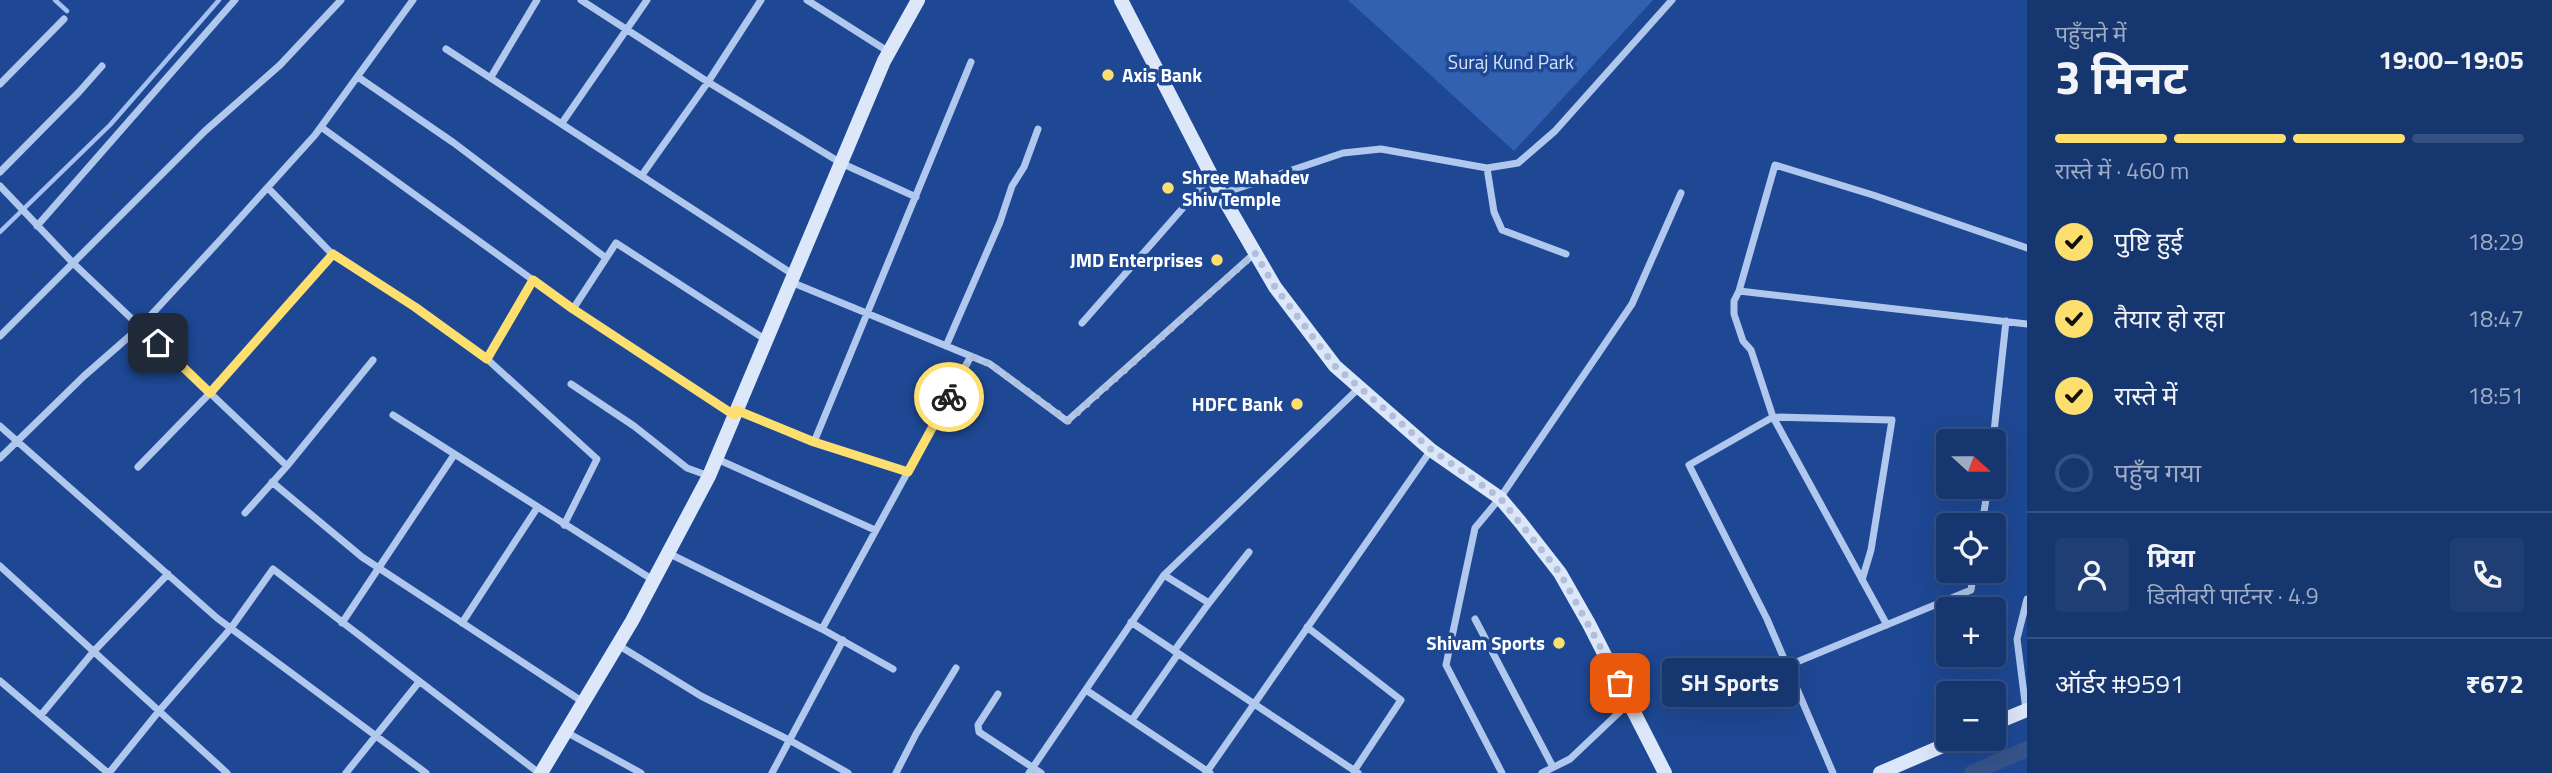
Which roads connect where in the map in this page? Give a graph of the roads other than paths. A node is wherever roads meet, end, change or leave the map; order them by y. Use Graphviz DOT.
graph roads {
  1 [pos="235,0"];
  2 [pos="341,0"];
  3 [pos="413,0"];
  4 [pos="537,0"];
  5 [pos="581,0"];
  6 [pos="647,0"];
  7 [pos="761,0"];
  8 [pos="807,0"];
  9 [pos="918,0"];
  10 [pos="1121,0"];
  11 [pos="1672,0"];
  12 [pos="64,19"];
  13 [pos="626,29"];
  14 [pos="446,49"];
  15 [pos="889,52"];
  16 [pos="971,62"];
  17 [pos="102,66"];
  18 [pos="358,77"];
  19 [pos="491,77"];
  20 [pos="708,82"];
  21 [pos="0,84"];
  22 [pos="562,124"];
  23 [pos="321,127"];
  24 [pos="1038,129"];
  25 [pos="841,163"];
  26 [pos="1487,168"];
  27 [pos="0,172"];
  28 [pos="642,175"];
  29 [pos="1211,176"];
  30 [pos="0,186"];
  31 [pos="268,188"];
  32 [pos="1681,193"];
  33 [pos="1220,194"];
  34 [pos="916,197"];
  35 [pos="37,226"];
  36 [pos="2027,248"];
  37 [pos="1255,253"];
  38 [pos="333,254"];
  39 [pos="1566,254"];
  40 [pos="606,258"];
  41 [pos="74,264"];
  42 [pos="792,278"];
  43 [pos="533,280"];
  44 [pos="1739,291"];
  45 [pos="573,309"];
  46 [pos="866,312"];
  47 [pos="2006,321"];
  48 [pos="1082,323"];
  49 [pos="2027,324"];
  50 [pos="140,327"];
  51 [pos="0,336"];
  52 [pos="766,340"];
  53 [pos="946,345"];
  54 [pos="971,356"];
  55 [pos="487,359"];
  56 [pos="373,360"];
  57 [pos="571,384"];
  58 [pos="1359,388"];
  59 [pos="210,393"];
  60 [pos="735,413"];
  61 [pos="393,415"];
  62 [pos="1773,417"];
  63 [pos="0,426"];
  64 [pos="1994,429"];
  65 [pos="16,442"];
  66 [pos="814,442"];
  67 [pos="1432,450"];
  68 [pos="454,455"];
  69 [pos="0,458"];
  70 [pos="716,458"];
  71 [pos="287,466"];
  72 [pos="138,467"];
  73 [pos="908,472"];
  74 [pos="709,476"];
  75 [pos="272,482"];
  76 [pos="1500,498"];
  77 [pos="537,508"];
  78 [pos="244,513"];
  79 [pos="564,525"];
  80 [pos="875,530"];
  81 [pos="1249,552"];
  82 [pos="668,553"];
  83 [pos="0,566"];
  84 [pos="378,567"];
  85 [pos="168,574"];
  86 [pos="1164,575"];
  87 [pos="654,580"];
  88 [pos="1862,580"];
  89 [pos="1972,583"];
  90 [pos="2027,599"];
  91 [pos="1209,603"];
  92 [pos="1475,619"];
  93 [pos="1131,622"];
  94 [pos="342,623"];
  95 [pos="463,623"];
  96 [pos="1887,625"];
  97 [pos="1307,627"];
  98 [pos="231,628"];
  99 [pos="822,629"];
  100 [pos="843,640"];
  101 [pos="618,645"];
  102 [pos="94,652"];
  103 [pos="1176,652"];
  104 [pos="1787,666"];
  105 [pos="956,668"];
  106 [pos="893,669"];
  107 [pos="0,681"];
  108 [pos="419,682"];
  109 [pos="1086,690"];
  110 [pos="999,694"];
  111 [pos="583,702"];
  112 [pos="1630,703"];
  113 [pos="1254,704"];
  114 [pos="2026,710"];
  115 [pos="159,711"];
  116 [pos="41,715"];
  117 [pos="2006,718"];
  118 [pos="1132,720"];
  119 [pos="566,732"];
  120 [pos="376,736"];
  121 [pos="791,741"];
  122 [pos="1936,749"];
  123 [pos="1553,767"];
  124 [pos="1031,770"];
  125 [pos="1208,772"];
  126 [pos="1356,772"];
  127 [pos="108,773"];
  128 [pos="227,773"];
  129 [pos="346,773"];
  130 [pos="426,773"];
  131 [pos="540,773"];
  132 [pos="641,773"];
  133 [pos="772,773"];
  134 [pos="848,773"];
  135 [pos="896,773"];
  136 [pos="1041,773"];
  137 [pos="1502,773"];
  138 [pos="1542,773"];
  139 [pos="1665,773"];
  140 [pos="1833,773"];
  141 [pos="1880,773"];
  1 -- 35 [label="street"];
  2 -- 41 [label="street"];
  3 -- 18 [label="street"];
  4 -- 19 [label="street"];
  5 -- 13 [label="street"];
  6 -- 13 [label="street"];
  7 -- 20 [label="street"];
  8 -- 15 [label="street"];
  9 -- 15 [label="street"];
  10 -- 29 [label="street"];
  11 -- 26 [label="street"];
  12 -- 21 [label="street"];
  13 -- 20 [label="street"];
  13 -- 22 [label="street"];
  14 -- 19 [label="street"];
  15 -- 25 [label="street"];
  16 -- 34 [label="street"];
  17 -- 27 [label="street"];
  18 -- 23 [label="street"];
  18 -- 40 [label="street"];
  19 -- 22 [label="street"];
  20 -- 25 [label="street"];
  20 -- 28 [label="street"];
  22 -- 28 [label="street"];
  23 -- 31 [label="street"];
  23 -- 43 [label="street"];
  24 -- 53 [label="street"];
  25 -- 34 [label="street"];
  25 -- 42 [label="street"];
  26 -- 33 [label="street"];
  26 -- 39 [label="street"];
  28 -- 42 [label="street"];
  29 -- 33 [label="street"];
  29 -- 48 [label="street"];
  30 -- 35 [label="street"];
  31 -- 38 [label="street"];
  31 -- 50 [label="street"];
  32 -- 76 [label="street"];
  33 -- 37 [label="street"];
  34 -- 46 [label="street"];
  35 -- 41 [label="street"];
  36 -- 44 [label="street"];
  37 -- 54 [label="street"];
  37 -- 58 [label="street"];
  38 -- 55 [label="street"];
  38 -- 59 [label="street"];
  40 -- 45 [label="street"];
  40 -- 52 [label="street"];
  41 -- 50 [label="street"];
  41 -- 51 [label="street"];
  42 -- 46 [label="street"];
  42 -- 52 [label="street"];
  43 -- 45 [label="street"];
  43 -- 55 [label="street"];
  44 -- 47 [label="street"];
  44 -- 62 [label="street"];
  45 -- 60 [label="street"];
  46 -- 53 [label="street"];
  46 -- 66 [label="street"];
  47 -- 49 [label="street"];
  47 -- 64 [label="street"];
  50 -- 59 [label="street"];
  50 -- 65 [label="street"];
  52 -- 60 [label="street"];
  53 -- 54 [label="street"];
  54 -- 73 [label="street"];
  55 -- 79 [label="street"];
  56 -- 71 [label="street"];
  57 -- 74 [label="street"];
  58 -- 67 [label="street"];
  58 -- 86 [label="street"];
  59 -- 71 [label="street"];
  59 -- 72 [label="street"];
  60 -- 66 [label="street"];
  60 -- 70 [label="street"];
  61 -- 68 [label="street"];
  62 -- 88 [label="street"];
  62 -- 88 [label="street"];
  62 -- 104 [label="street"];
  63 -- 65 [label="street"];
  65 -- 69 [label="street"];
  65 -- 85 [label="street"];
  66 -- 73 [label="street"];
  67 -- 76 [label="street"];
  67 -- 97 [label="street"];
  68 -- 77 [label="street"];
  68 -- 84 [label="street"];
  70 -- 74 [label="street"];
  70 -- 80 [label="street"];
  71 -- 75 [label="street"];
  73 -- 80 [label="street"];
  74 -- 82 [label="street"];
  75 -- 78 [label="street"];
  75 -- 84 [label="street"];
  76 -- 112 [label="street"];
  76 -- 137 [label="street"];
  77 -- 79 [label="street"];
  77 -- 95 [label="street"];
  79 -- 87 [label="street"];
  80 -- 99 [label="street"];
  81 -- 91 [label="street"];
  82 -- 87 [label="street"];
  82 -- 99 [label="street"];
  83 -- 102 [label="street"];
  84 -- 94 [label="street"];
  84 -- 95 [label="street"];
  85 -- 98 [label="street"];
  85 -- 102 [label="street"];
  86 -- 91 [label="street"];
  86 -- 93 [label="street"];
  87 -- 101 [label="street"];
  88 -- 96 [label="street"];
  89 -- 96 [label="street"];
  90 -- 114 [label="street"];
  91 -- 103 [label="street"];
  92 -- 123 [label="street"];
  93 -- 103 [label="street"];
  93 -- 109 [label="street"];
  94 -- 98 [label="street"];
  94 -- 108 [label="street"];
  95 -- 111 [label="street"];
  96 -- 104 [label="street"];
  97 -- 113 [label="street"];
  97 -- 126 [label="street"];
  98 -- 115 [label="street"];
  98 -- 120 [label="street"];
  99 -- 100 [label="street"];
  100 -- 106 [label="street"];
  100 -- 121 [label="street"];
  101 -- 111 [label="street"];
  101 -- 121 [label="street"];
  102 -- 115 [label="street"];
  102 -- 116 [label="street"];
  103 -- 113 [label="street"];
  103 -- 118 [label="street"];
  104 -- 140 [label="street"];
  105 -- 135 [label="street"];
  107 -- 116 [label="street"];
  108 -- 120 [label="street"];
  108 -- 131 [label="street"];
  109 -- 118 [label="street"];
  109 -- 124 [label="street"];
  110 -- 124 [label="street"];
  111 -- 119 [label="street"];
  112 -- 123 [label="street"];
  112 -- 139 [label="street"];
  113 -- 125 [label="street"];
  113 -- 126 [label="street"];
  114 -- 117 [label="street"];
  115 -- 127 [label="street"];
  115 -- 128 [label="street"];
  116 -- 127 [label="street"];
  118 -- 125 [label="street"];
  119 -- 131 [label="street"];
  119 -- 132 [label="street"];
  120 -- 129 [label="street"];
  120 -- 130 [label="street"];
  121 -- 133 [label="street"];
  121 -- 134 [label="street"];
  122 -- 141 [label="street"];
  123 -- 138 [label="street"];
  124 -- 136 [label="street"];
}
